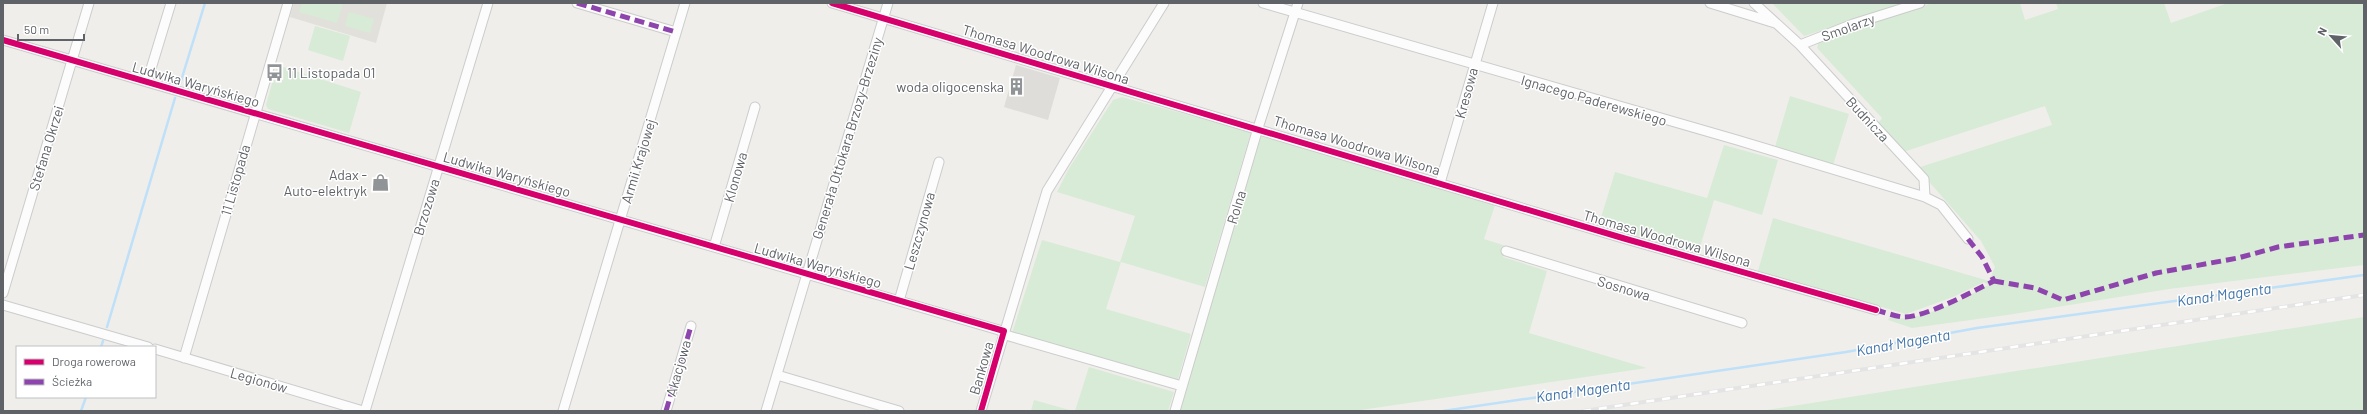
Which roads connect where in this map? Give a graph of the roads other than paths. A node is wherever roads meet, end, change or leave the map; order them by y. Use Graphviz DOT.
graph roads {
  1 [pos="89,3"];
  2 [pos="171,3"];
  3 [pos="288,3"];
  4 [pos="488,3"];
  5 [pos="577,3"];
  6 [pos="685,3"];
  7 [pos="832,3"];
  8 [pos="888,3"];
  9 [pos="1164,3"];
  10 [pos="1263,3"];
  11 [pos="1298,3"];
  12 [pos="1493,3"];
  13 [pos="1710,3"];
  14 [pos="1754,3"];
  15 [pos="1920,3"];
  16 [pos="1295,12"];
  17 [pos="883,18"];
  18 [pos="1778,24"];
  19 [pos="676,32"];
  20 [pos="3,40"];
  21 [pos="1800,45"];
  22 [pos="72,60"];
  23 [pos="1474,65"];
  24 [pos="147,82"];
  25 [pos="1113,87"];
  26 [pos="755,107"];
  27 [pos="255,113"];
  28 [pos="1258,128"];
  29 [pos="939,162"];
  30 [pos="438,166"];
  31 [pos="1440,183"];
  32 [pos="1925,197"];
  33 [pos="620,220"];
  34 [pos="1968,239"];
  35 [pos="714,247"];
  36 [pos="1506,252"];
  37 [pos="806,274"];
  38 [pos="3,293"];
  39 [pos="899,301"];
  40 [pos="3,305"];
  41 [pos="1876,310"];
  42 [pos="1742,323"];
  43 [pos="691,326"];
  44 [pos="1004,331"];
  45 [pos="145,346"];
  46 [pos="156,349"];
  47 [pos="184,358"];
  48 [pos="777,375"];
  49 [pos="1182,386"];
  50 [pos="364,411"];
  51 [pos="563,411"];
  52 [pos="666,411"];
  53 [pos="766,411"];
  54 [pos="898,411"];
  55 [pos="981,411"];
  56 [pos="1175,411"];
  1 -- 22 [label="street, Stefana Okrzei"];
  2 -- 24 [label="street"];
  3 -- 27 [label="street, 11 Listopada"];
  4 -- 30 [label="street, Brzozowa"];
  5 -- 19 [label="street"];
  6 -- 19 [label="street, Armii Krajowej"];
  7 -- 17 [label="street, Thomasa Woodrowa Wilsona"];
  8 -- 17 [label="street, Generała Ottokara Brzozy-Brzeziny"];
  9 -- 25 [label="street, Bankowa"];
  10 -- 16 [label="street, Ignacego Paderewskiego"];
  11 -- 16 [label="street, Rolna"];
  12 -- 23 [label="street, Kresowa"];
  13 -- 18 [label="street"];
  14 -- 18 [label="street, Budnicza"];
  15 -- 21 [label="street, Smolarzy"];
  16 -- 23 [label="street, Ignacego Paderewskiego"];
  16 -- 28 [label="street, Rolna"];
  17 -- 25 [label="street, Thomasa Woodrowa Wilsona"];
  17 -- 37 [label="street, Generała Ottokara Brzozy-Brzeziny"];
  18 -- 21 [label="street, Budnicza"];
  19 -- 33 [label="street, Armii Krajowej"];
  20 -- 22 [label="street, Ludwika Waryńskiego"];
  21 -- 32 [label="street, Budnicza"];
  22 -- 24 [label="street, Ludwika Waryńskiego"];
  22 -- 38 [label="street, Stefana Okrzei"];
  23 -- 31 [label="street, Kresowa"];
  23 -- 32 [label="street, Ignacego Paderewskiego"];
  24 -- 27 [label="street, Ludwika Waryńskiego"];
  25 -- 28 [label="street, Thomasa Woodrowa Wilsona"];
  25 -- 44 [label="street, Bankowa"];
  26 -- 35 [label="street, Klonowa"];
  27 -- 30 [label="street, Ludwika Waryńskiego"];
  27 -- 47 [label="street, 11 Listopada"];
  28 -- 31 [label="street, Thomasa Woodrowa Wilsona"];
  28 -- 49 [label="street, Rolna"];
  29 -- 39 [label="street, Leszczynowa"];
  30 -- 33 [label="street, Ludwika Waryńskiego"];
  30 -- 50 [label="street, Brzozowa"];
  31 -- 41 [label="street, Thomasa Woodrowa Wilsona"];
  32 -- 34 [label="street"];
  33 -- 35 [label="street, Ludwika Waryńskiego"];
  33 -- 51 [label="street, Armii Krajowej"];
  35 -- 37 [label="street, Ludwika Waryńskiego"];
  36 -- 42 [label="street, Sosnowa"];
  37 -- 39 [label="street, Ludwika Waryńskiego"];
  37 -- 48 [label="street, Generała Ottokara Brzozy-Brzeziny"];
  39 -- 44 [label="street, Ludwika Waryńskiego"];
  40 -- 45 [label="street"];
  43 -- 52 [label="street, Akacjowa"];
  44 -- 49 [label="street, Ludwika Waryńskiego"];
  44 -- 55 [label="street, Bankowa"];
  46 -- 47 [label="street, Legionów"];
  47 -- 50 [label="street, Legionów"];
  48 -- 53 [label="street, Generała Ottokara Brzozy-Brzeziny"];
  48 -- 54 [label="street"];
  49 -- 56 [label="street, Rolna"];
}
